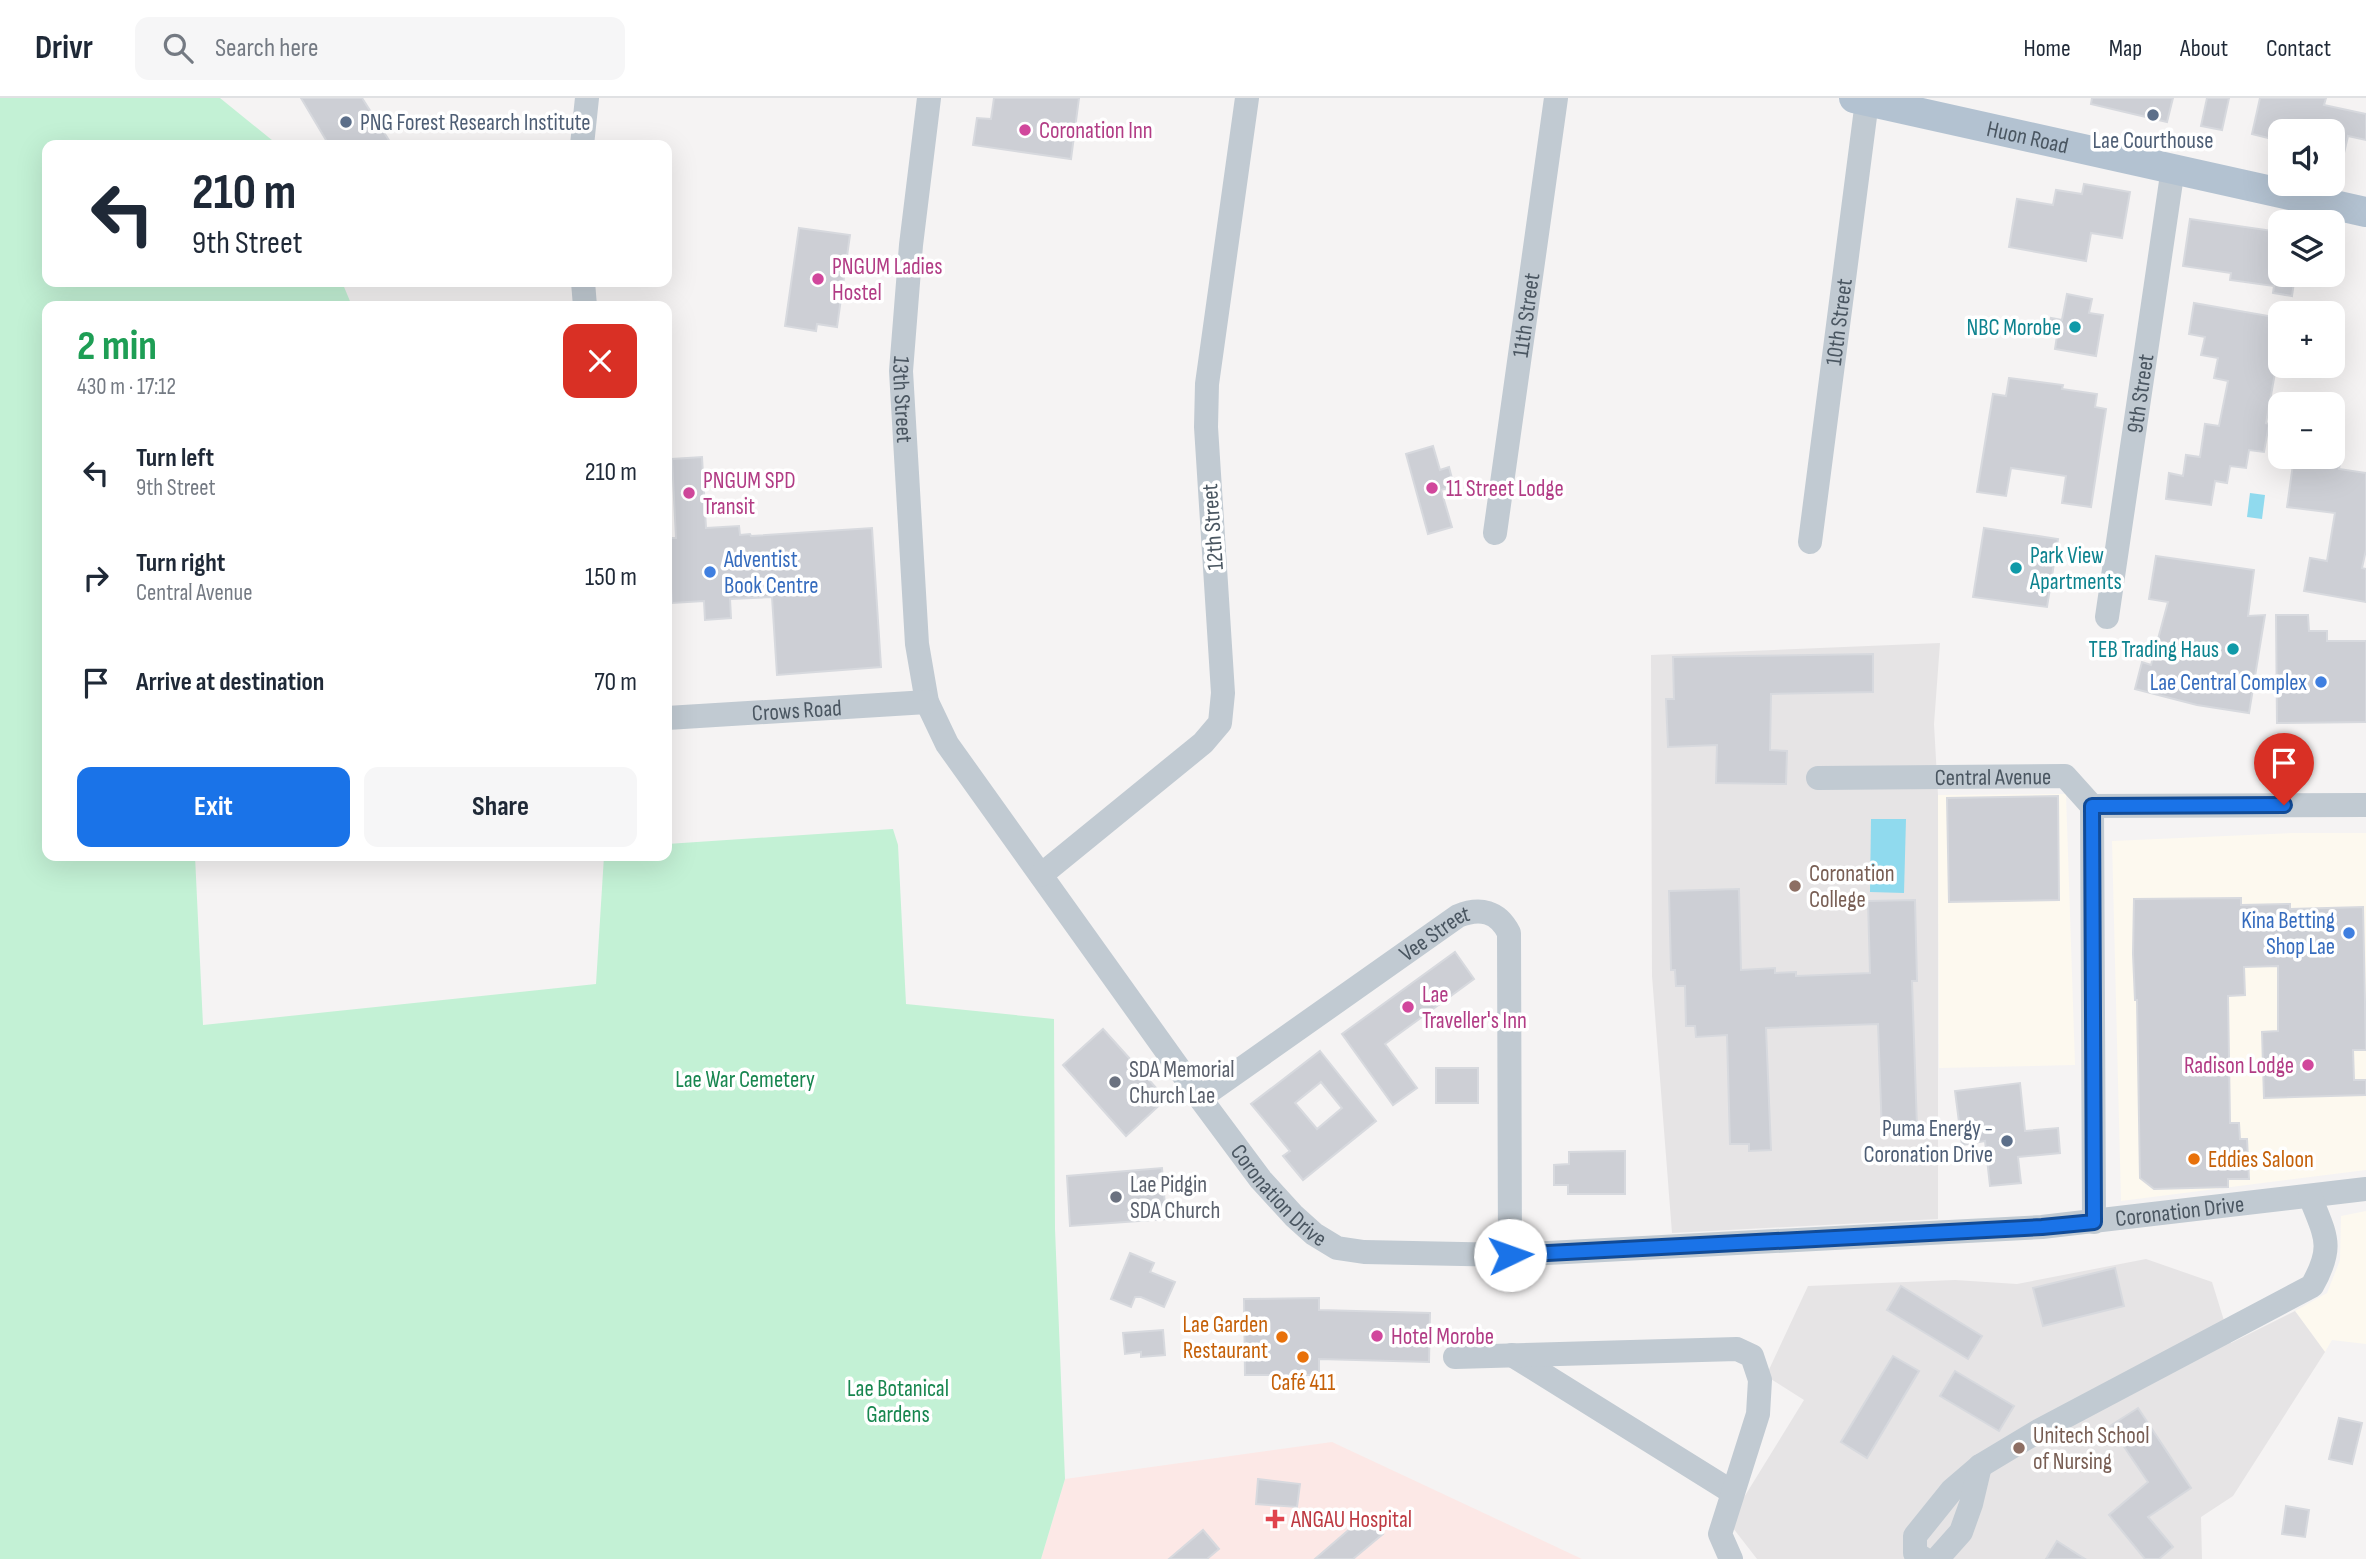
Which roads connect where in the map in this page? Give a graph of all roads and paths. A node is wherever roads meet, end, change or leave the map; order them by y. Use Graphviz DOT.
graph roads {
  1 [pos="587,98"];
  2 [pos="929,98"];
  3 [pos="1247,98"];
  4 [pos="1556,98"];
  5 [pos="1861,100"];
  6 [pos="583,140"];
  7 [pos="2173,168"];
  8 [pos="2366,212"];
  9 [pos="1495,533"];
  10 [pos="1810,542"];
  11 [pos="2106,617"];
  12 [pos="927,702"];
  13 [pos="672,718"];
  14 [pos="1818,778"];
  15 [pos="2366,804"];
  16 [pos="2092,806"];
  17 [pos="1041,876"];
  18 [pos="1200,1098"];
  19 [pos="2366,1189"];
  20 [pos="2310,1196"];
  21 [pos="2094,1222"];
  22 [pos="1510,1255"];
  23 [pos="1512,1355"];
  24 [pos="1455,1357"];
  25 [pos="1980,1466"];
  26 [pos="1732,1492"];
  27 [pos="1731,1559"];
  28 [pos="1924,1559"];
  29 [pos="1937,1559"];
  1 -- 6 [label="street"];
  2 -- 12 [label="street, 13th Street"];
  3 -- 17 [label="street, 12th Street"];
  4 -- 9 [label="street, 11th Street"];
  5 -- 7 [label="main road, Huon Road"];
  5 -- 10 [label="street, 10th Street"];
  7 -- 8 [label="main road, Huon Road"];
  7 -- 11 [label="street, 9th Street"];
  12 -- 13 [label="street, Crows Road"];
  12 -- 17 [label="street, Coronation Drive"];
  14 -- 16 [label="street, Central Avenue"];
  15 -- 16 [label="street"];
  16 -- 21 [label="street"];
  17 -- 18 [label="street, Coronation Drive"];
  18 -- 22 [label="street, Coronation Drive"];
  18 -- 22 [label="street, Vee Street"];
  19 -- 20 [label="street, Coronation Drive"];
  20 -- 21 [label="street, Coronation Drive"];
  20 -- 25 [label="street"];
  21 -- 22 [label="street, Coronation Drive"];
  23 -- 24 [label="street"];
  23 -- 26 [label="street"];
  23 -- 26 [label="street"];
  25 -- 28 [label="street"];
  25 -- 29 [label="street"];
  26 -- 27 [label="street"];
}
